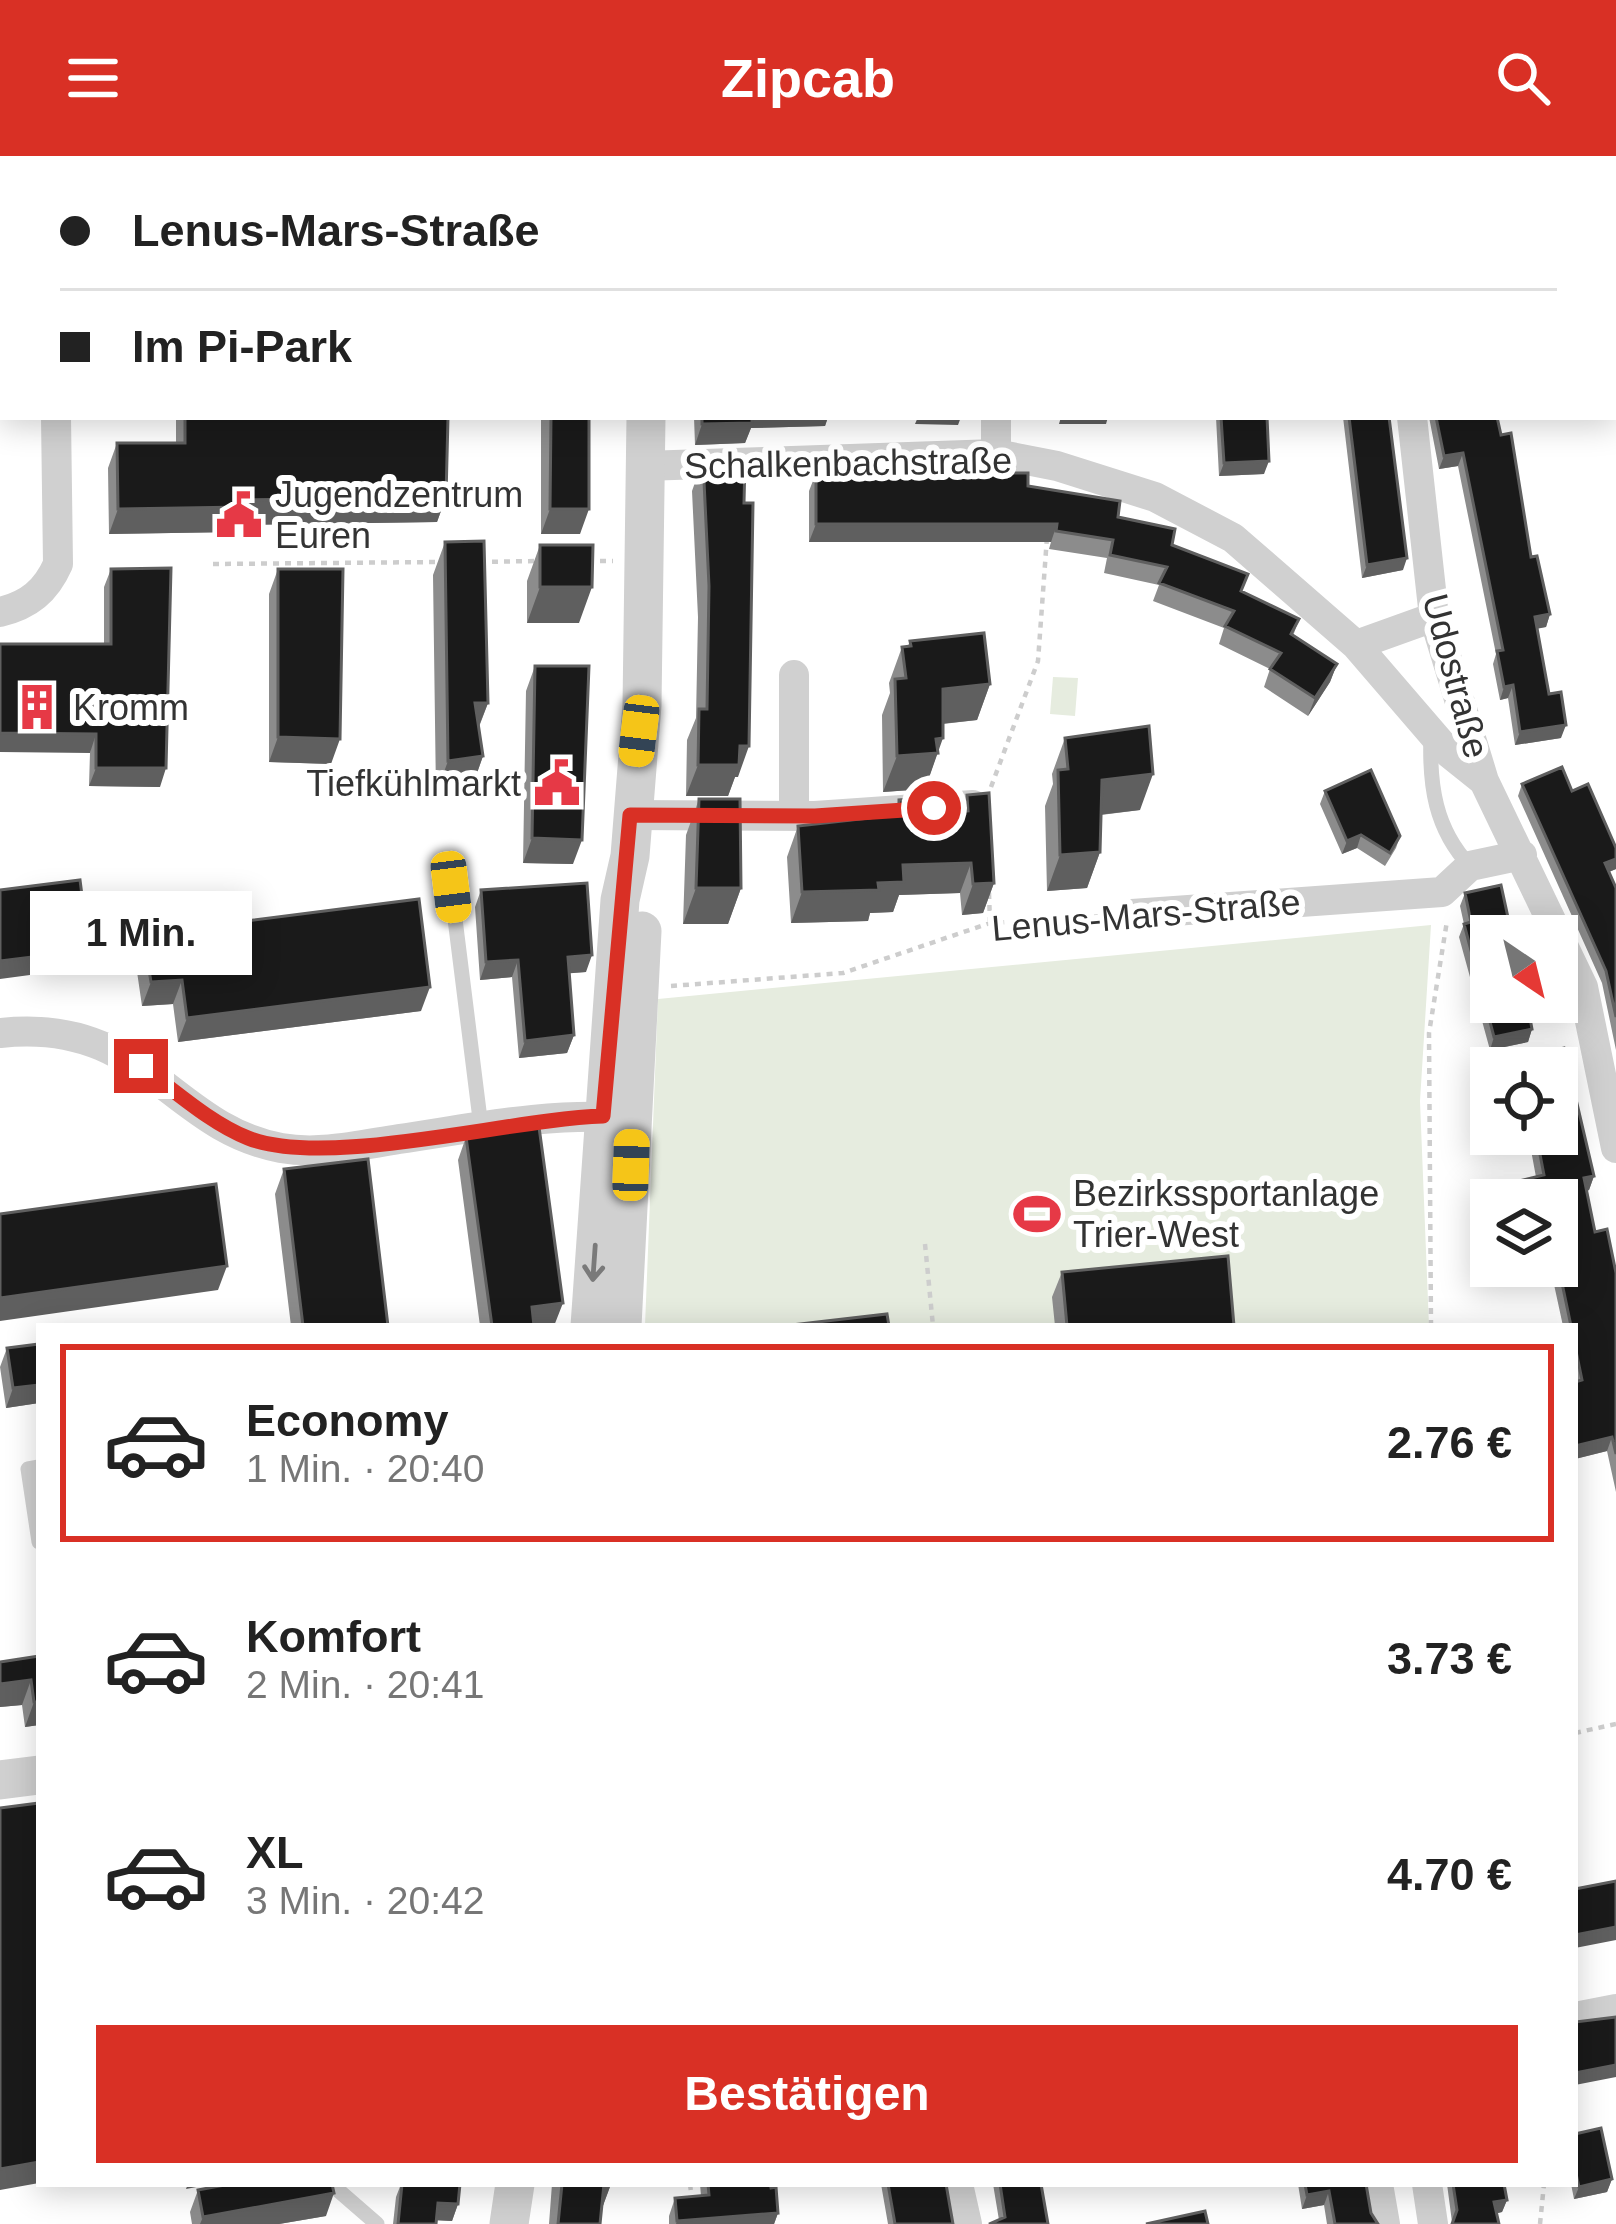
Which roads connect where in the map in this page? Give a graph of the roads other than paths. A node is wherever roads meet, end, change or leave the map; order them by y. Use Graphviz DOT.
graph roads {
  1 [pos="56,420"];
  2 [pos="646,420"];
  3 [pos="996,420"];
  4 [pos="1412,420"];
  5 [pos="996,454"];
  6 [pos="644,466"];
  7 [pos="0,612"];
  8 [pos="1434,617"];
  9 [pos="1356,645"];
  10 [pos="794,675"];
  11 [pos="1431,732"];
  12 [pos="1484,781"];
  13 [pos="979,804"];
  14 [pos="630,815"];
  15 [pos="794,816"];
  16 [pos="1522,855"];
  17 [pos="631,856"];
  18 [pos="1470,866"];
  19 [pos="451,887"];
  20 [pos="1132,914"];
  21 [pos="0,1034"];
  22 [pos="618,1118"];
  23 [pos="481,1127"];
  24 [pos="1616,1148"];
  25 [pos="590,1323"];
  26 [pos="622,1323"];
  27 [pos="36,1468"];
  28 [pos="36,1522"];
  29 [pos="36,1775"];
  30 [pos="0,1780"];
  31 [pos="1616,2008"];
  32 [pos="1578,2016"];
  33 [pos="334,2187"];
  34 [pos="515,2187"];
  35 [pos="959,2187"];
  36 [pos="1378,2187"];
  37 [pos="1427,2187"];
  38 [pos="377,2224"];
  39 [pos="509,2224"];
  40 [pos="967,2224"];
  41 [pos="1384,2224"];
  42 [pos="1433,2224"];
  1 -- 7 [label="street"];
  2 -- 6 [label="street"];
  3 -- 5 [label="street"];
  4 -- 8 [label="street, Udostraße"];
  5 -- 6 [label="street, Schalkenbachstraße"];
  5 -- 9 [label="street, Schalkenbachstraße"];
  6 -- 14 [label="street"];
  8 -- 9 [label="street"];
  8 -- 12 [label="street, Udostraße"];
  9 -- 11 [label="street, Schalkenbachstraße"];
  10 -- 15 [label="street"];
  11 -- 12 [label="street, Schalkenbachstraße"];
  11 -- 18 [label="lane"];
  12 -- 16 [label="street, Udostraße"];
  13 -- 15 [label="street"];
  14 -- 15 [label="street"];
  14 -- 17 [label="street"];
  16 -- 18 [label="street"];
  16 -- 24 [label="street, Udostraße"];
  17 -- 22 [label="street"];
  17 -- 22 [label="street"];
  18 -- 20 [label="street, Lenus-Mars-Straße"];
  19 -- 23 [label="lane"];
  21 -- 23 [label="street"];
  22 -- 23 [label="street"];
  22 -- 25 [label="street, one-way"];
  22 -- 26 [label="street"];
  27 -- 28 [label="lane"];
  29 -- 30 [label="street"];
  31 -- 32 [label="street"];
  33 -- 38 [label="lane"];
  34 -- 39 [label="street"];
  35 -- 40 [label="street"];
  36 -- 41 [label="street"];
  37 -- 42 [label="street"];
}
